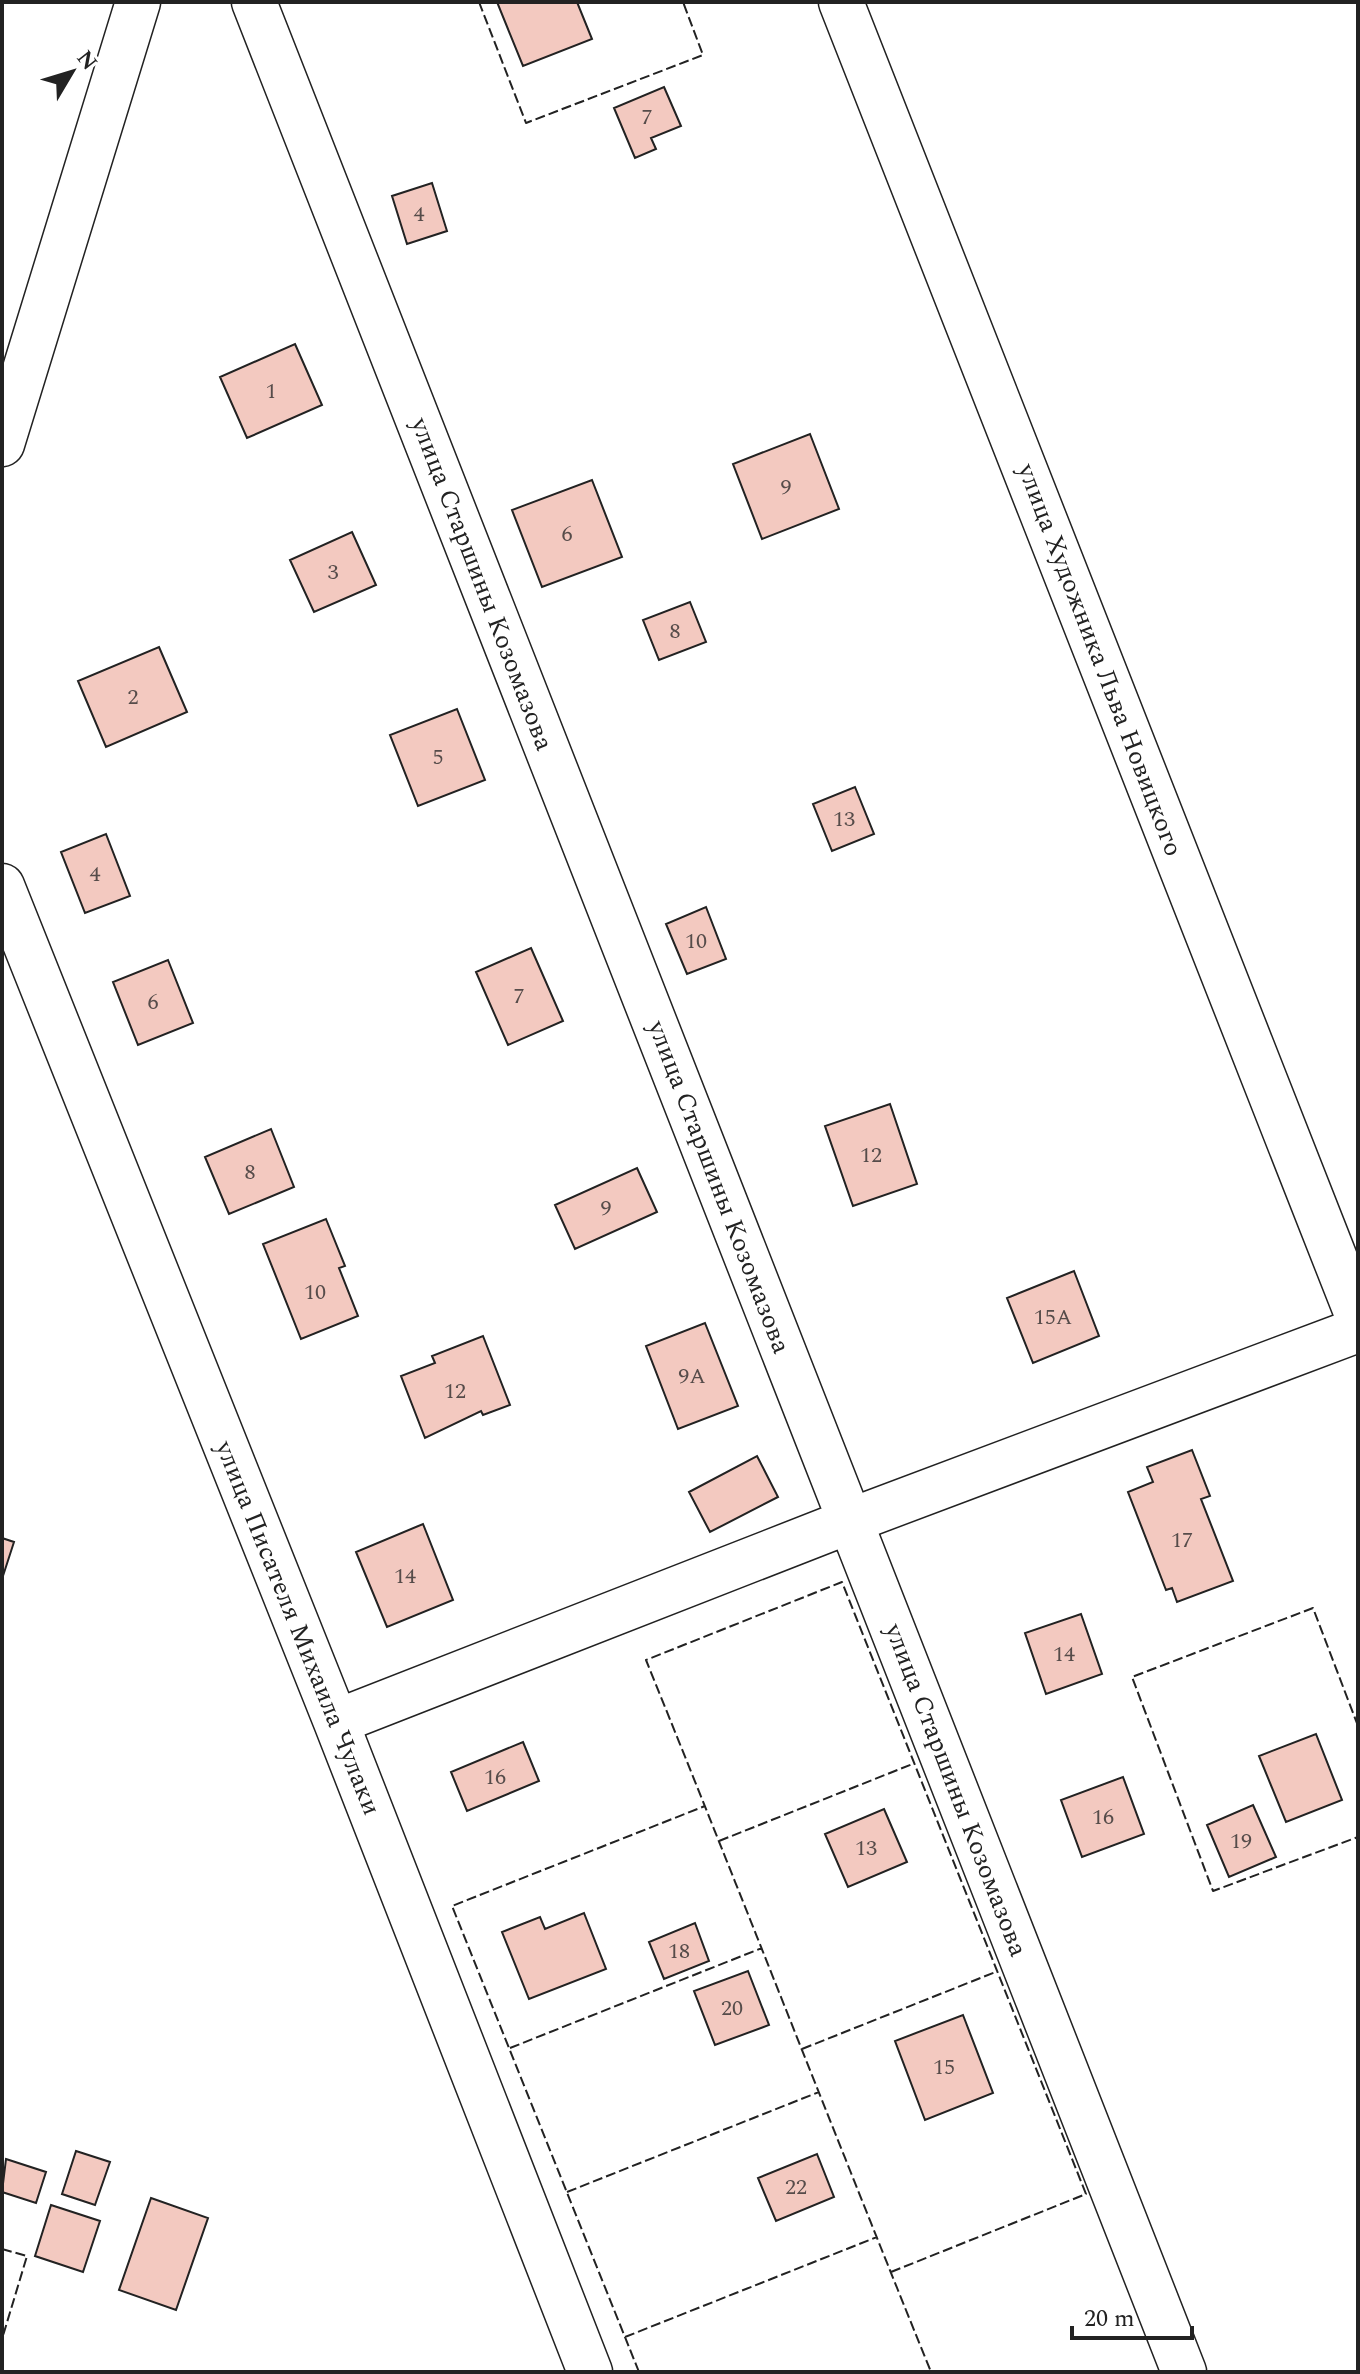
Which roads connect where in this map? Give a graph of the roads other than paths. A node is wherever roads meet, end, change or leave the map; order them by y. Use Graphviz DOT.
graph roads {
  1 [pos="138,2"];
  2 [pos="254,2"];
  3 [pos="841,2"];
  4 [pos="2,444"];
  5 [pos="2,886"];
  6 [pos="1358,1317"];
  7 [pos="1358,1330"];
  8 [pos="850,1521"];
  9 [pos="336,1722"];
  10 [pos="590,2372"];
  11 [pos="1184,2372"];
  1 -- 4 [label="street"];
  2 -- 8 [label="street, улица Старшины Козомазова"];
  3 -- 6 [label="street, улица Художника Льва Новицкого"];
  5 -- 9 [label="street, улица Писателя Михаила Чулаки"];
  7 -- 8 [label="street"];
  8 -- 9 [label="street"];
  8 -- 11 [label="street, улица Старшины Козомазова"];
  9 -- 10 [label="street, улица Писателя Михаила Чулаки"];
}
